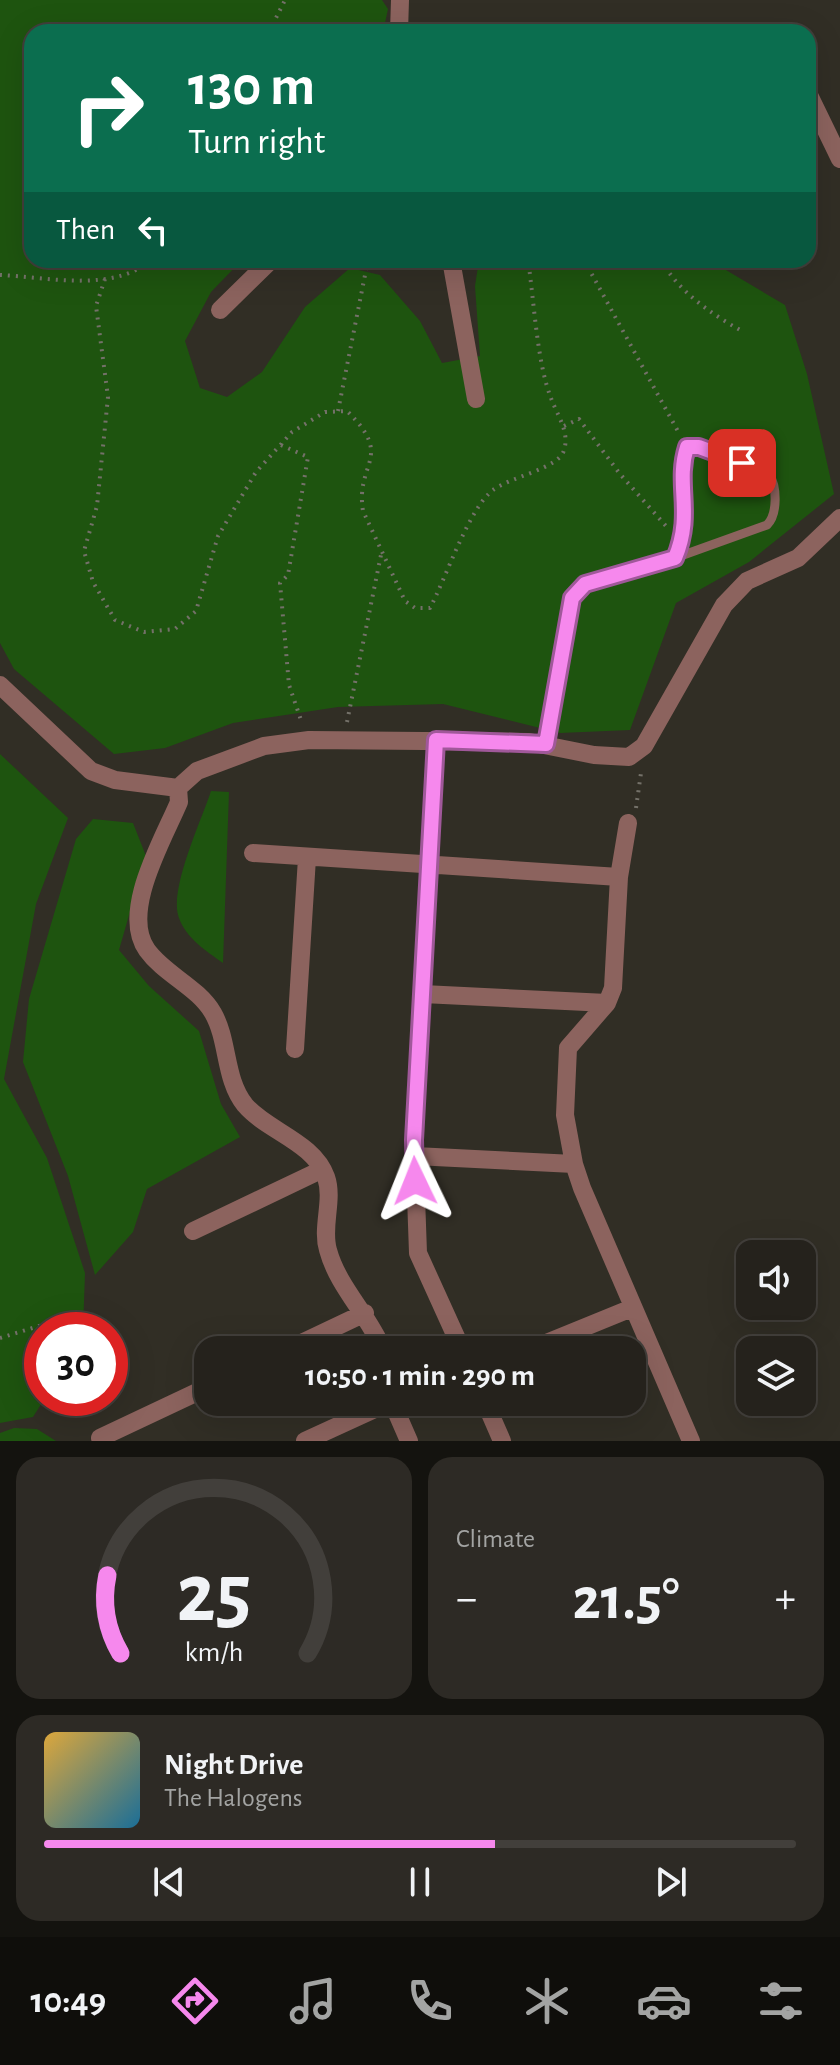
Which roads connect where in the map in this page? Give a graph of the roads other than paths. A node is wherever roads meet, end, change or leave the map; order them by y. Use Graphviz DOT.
graph roads {
  1 [pos="400,0"];
  2 [pos="399,24"];
  3 [pos="816,110"];
  4 [pos="840,159"];
  5 [pos="263,268"];
  6 [pos="452,268"];
  7 [pos="220,310"];
  8 [pos="476,399"];
  9 [pos="840,518"];
  10 [pos="675,558"];
  11 [pos="0,685"];
  12 [pos="436,740"];
  13 [pos="546,744"];
  14 [pos="178,788"];
  15 [pos="628,823"];
  16 [pos="253,853"];
  17 [pos="307,858"];
  18 [pos="430,864"];
  19 [pos="619,877"];
  20 [pos="423,994"];
  21 [pos="607,1003"];
  22 [pos="295,1049"];
  23 [pos="415,1156"];
  24 [pos="574,1164"];
  25 [pos="321,1170"];
  26 [pos="193,1231"];
  27 [pos="632,1308"];
  28 [pos="365,1313"];
  29 [pos="317,1336"];
  30 [pos="376,1336"];
  31 [pos="456,1336"];
  32 [pos="563,1336"];
  33 [pos="194,1394"];
  34 [pos="360,1416"];
  35 [pos="397,1416"];
  36 [pos="491,1416"];
  37 [pos="100,1438"];
  38 [pos="305,1441"];
  39 [pos="409,1441"];
  40 [pos="502,1441"];
  41 [pos="691,1441"];
  1 -- 2 [label="street"];
  3 -- 4 [label="street"];
  5 -- 7 [label="street"];
  6 -- 8 [label="street"];
  9 -- 13 [label="street"];
  10 -- 10 [label="lane"];
  10 -- 13 [label="lane"];
  11 -- 14 [label="street"];
  12 -- 13 [label="street"];
  12 -- 14 [label="street"];
  12 -- 18 [label="street"];
  14 -- 25 [label="street"];
  15 -- 19 [label="street"];
  16 -- 17 [label="street"];
  17 -- 18 [label="street"];
  17 -- 22 [label="street"];
  18 -- 19 [label="street"];
  18 -- 20 [label="street"];
  19 -- 21 [label="street"];
  20 -- 21 [label="street"];
  20 -- 23 [label="street"];
  21 -- 24 [label="street"];
  23 -- 24 [label="street"];
  23 -- 31 [label="street"];
  24 -- 27 [label="street"];
  25 -- 26 [label="street"];
  25 -- 28 [label="street"];
  27 -- 32 [label="street"];
  27 -- 41 [label="street"];
  28 -- 29 [label="street"];
  28 -- 30 [label="street"];
  33 -- 37 [label="street"];
  34 -- 38 [label="street"];
  35 -- 39 [label="street"];
  36 -- 40 [label="street"];
}
